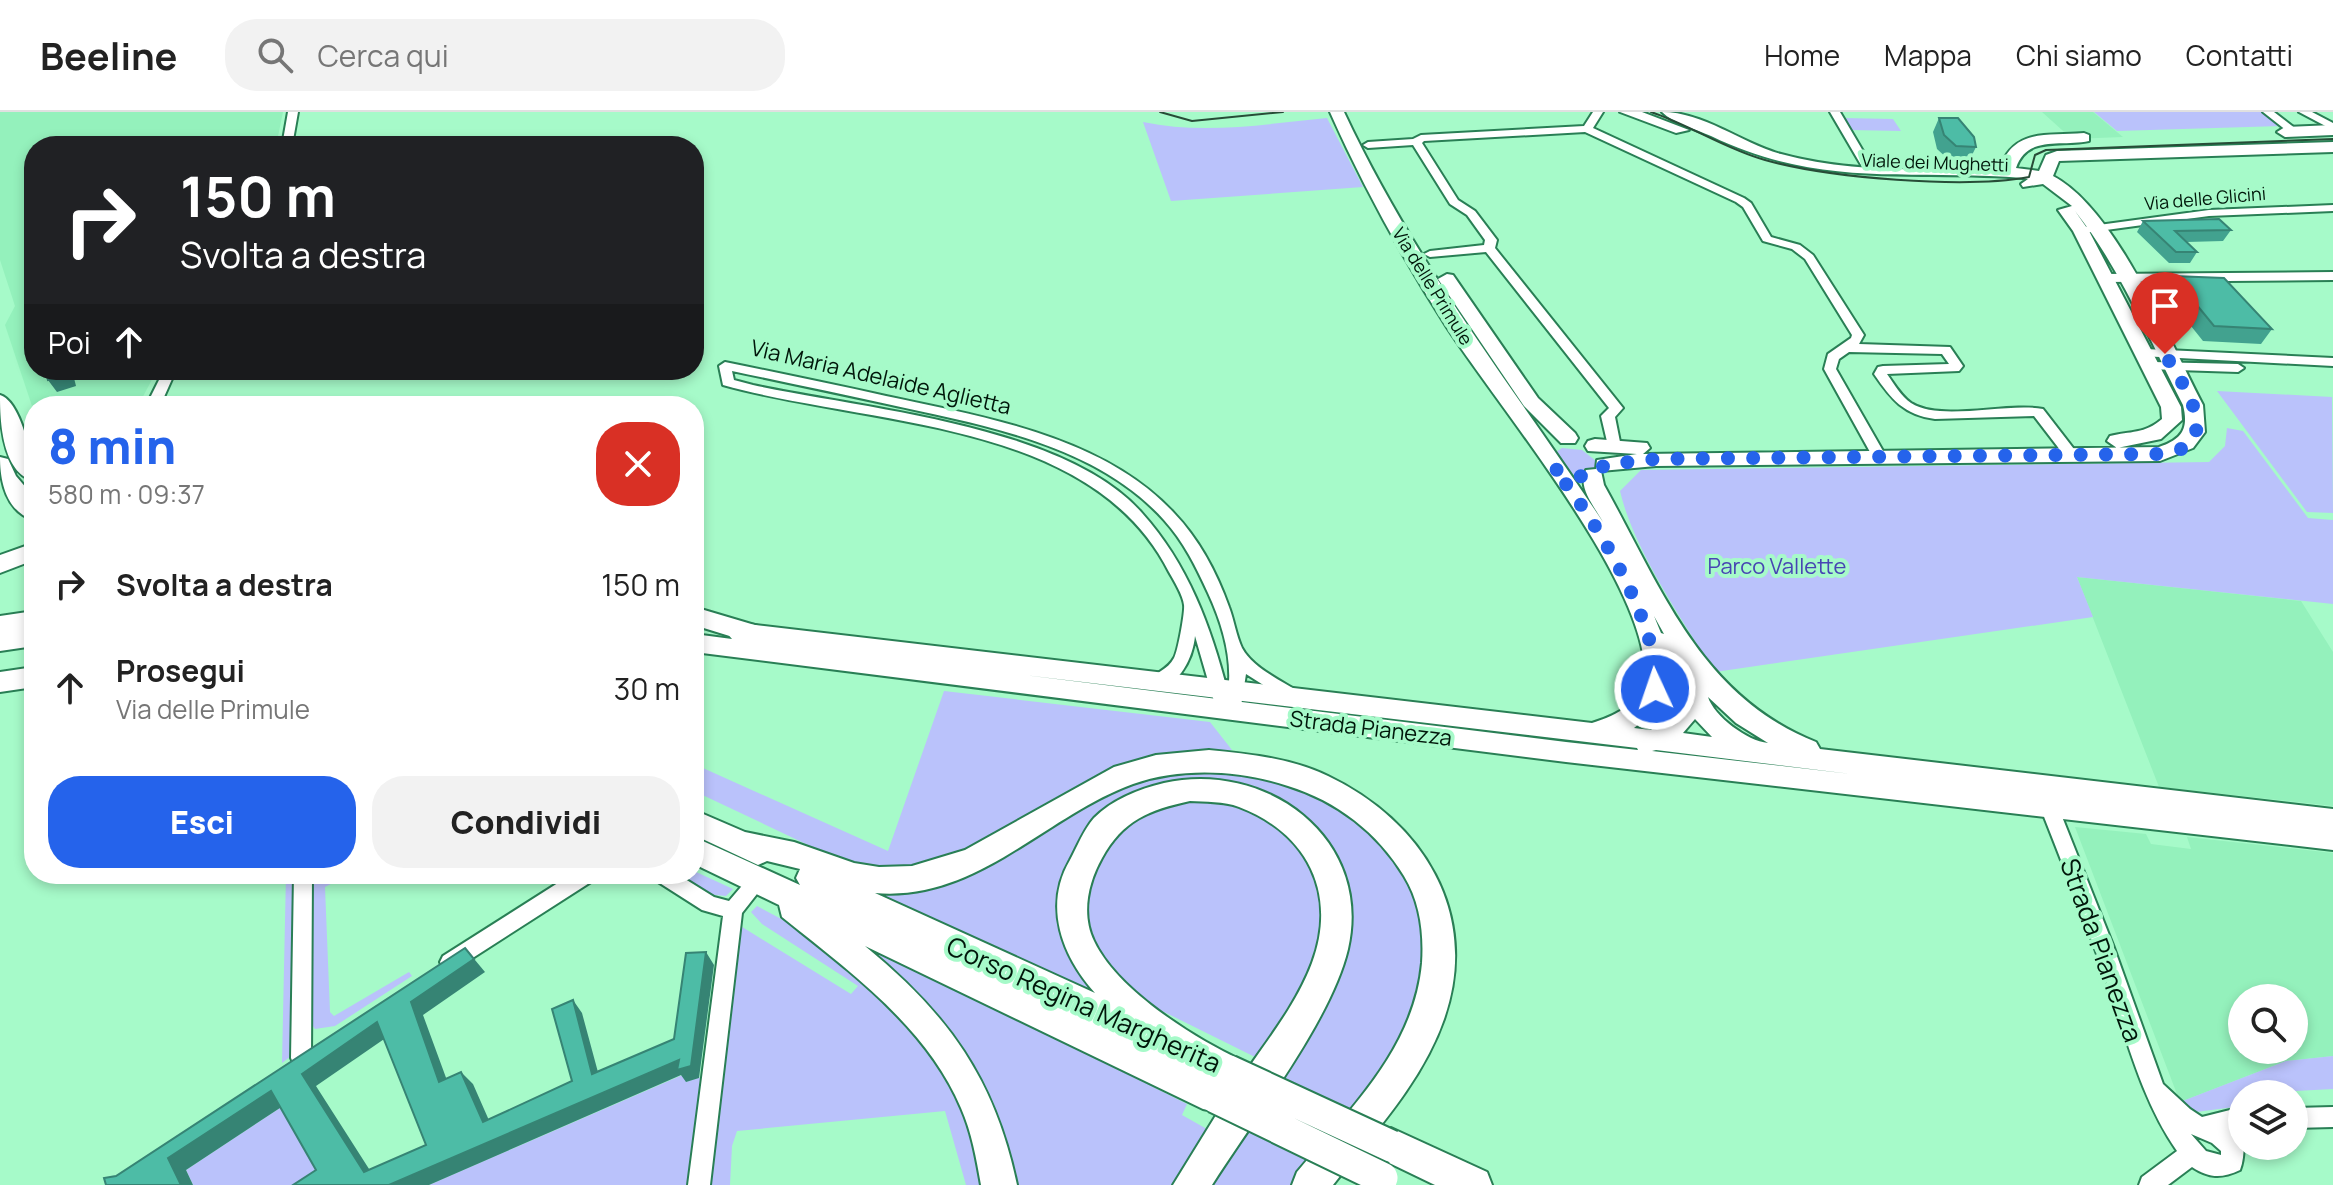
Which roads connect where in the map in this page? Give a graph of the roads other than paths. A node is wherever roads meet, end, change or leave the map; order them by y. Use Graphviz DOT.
graph roads {
  1 [pos="293,112"];
  2 [pos="1339,112"];
  3 [pos="1353,112"];
  4 [pos="1598,112"];
  5 [pos="1627,112"];
  6 [pos="1669,112"];
  7 [pos="1835,112"];
  8 [pos="2268,112"];
  9 [pos="2304,112"];
  10 [pos="2333,128"];
  11 [pos="1587,129"];
  12 [pos="2295,132"];
  13 [pos="289,136"];
  14 [pos="1416,142"];
  15 [pos="1368,145"];
  16 [pos="2333,147"];
  17 [pos="1868,168"];
  18 [pos="2008,169"];
  19 [pos="2042,174"];
  20 [pos="2333,208"];
  21 [pos="2089,229"];
  22 [pos="1489,248"];
  23 [pos="1422,255"];
  24 [pos="2125,276"];
  25 [pos="2333,276"];
  26 [pos="2105,278"];
  27 [pos="1846,348"];
  28 [pos="2158,360"];
  29 [pos="2333,362"];
  30 [pos="2300,365"];
  31 [pos="2333,372"];
  32 [pos="0,402"];
  33 [pos="1568,438"];
  34 [pos="2066,450"];
  35 [pos="1876,452"];
  36 [pos="1602,458"];
  37 [pos="1549,460"];
  38 [pos="23,466"];
  39 [pos="24,500"];
  40 [pos="24,555"];
  41 [pos="0,564"];
  42 [pos="1190,608"];
  43 [pos="24,621"];
  44 [pos="0,625"];
  45 [pos="1646,626"];
  46 [pos="704,629"];
  47 [pos="704,630"];
  48 [pos="749,633"];
  49 [pos="24,638"];
  50 [pos="0,642"];
  51 [pos="1238,653"];
  52 [pos="1691,661"];
  53 [pos="24,678"];
  54 [pos="0,682"];
  55 [pos="1156,682"];
  56 [pos="1298,698"];
  57 [pos="1228,700"];
  58 [pos="1692,701"];
  59 [pos="1653,741"];
  60 [pos="1574,743"];
  61 [pos="1756,752"];
  62 [pos="1840,761"];
  63 [pos="1869,786"];
  64 [pos="2045,796"];
  65 [pos="2333,820"];
  66 [pos="704,827"];
  67 [pos="2333,839"];
  68 [pos="742,844"];
  69 [pos="704,855"];
  70 [pos="759,880"];
  71 [pos="303,884"];
  72 [pos="572,884"];
  73 [pos="678,884"];
  74 [pos="733,910"];
  75 [pos="431,975"];
  76 [pos="327,1042"];
  77 [pos="1196,1056"];
  78 [pos="1222,1084"];
  79 [pos="2333,1117"];
  80 [pos="2308,1118"];
  81 [pos="2228,1122"];
  82 [pos="2193,1135"];
  83 [pos="2228,1135"];
  84 [pos="2229,1160"];
  85 [pos="1390,1170"];
  86 [pos="699,1185"];
  87 [pos="999,1185"];
  88 [pos="1191,1185"];
  89 [pos="1310,1185"];
  90 [pos="1474,1185"];
  91 [pos="2150,1185"];
  1 -- 13 [label="street"];
  2 -- 23 [label="main road, Via delle Primule"];
  3 -- 15 [label="main road, Via delle Primule"];
  4 -- 11 [label="street"];
  5 -- 19 [label="main road, Viale dei Mughetti"];
  6 -- 17 [label="main road, Viale dei Mughetti"];
  7 -- 17 [label="street"];
  8 -- 12 [label="street"];
  9 -- 10 [label="street"];
  10 -- 12 [label="main road, Viale dei Mughetti"];
  11 -- 14 [label="street"];
  11 -- 27 [label="street"];
  12 -- 18 [label="main road, Viale dei Mughetti"];
  14 -- 15 [label="street"];
  14 -- 22 [label="street"];
  15 -- 23 [label="main road, Via delle Primule"];
  16 -- 19 [label="main road, Viale dei Mughetti"];
  17 -- 18 [label="main road, Viale dei Mughetti"];
  18 -- 19 [label="main road"];
  19 -- 21 [label="main road"];
  19 -- 21 [label="main road"];
  20 -- 21 [label="street, Via delle Glicini"];
  21 -- 24 [label="main road"];
  21 -- 26 [label="main road"];
  22 -- 23 [label="street, Via delle Primule"];
  22 -- 36 [label="street"];
  23 -- 33 [label="main road, Via delle Primule"];
  23 -- 37 [label="main road, Via delle Primule"];
  24 -- 25 [label="street"];
  24 -- 26 [label="street"];
  24 -- 28 [label="main road"];
  26 -- 28 [label="main road"];
  27 -- 34 [label="street"];
  27 -- 35 [label="street"];
  28 -- 30 [label="street"];
  28 -- 34 [label="main road"];
  29 -- 30 [label="street"];
  30 -- 31 [label="street"];
  32 -- 38 [label="main road"];
  33 -- 36 [label="main road"];
  33 -- 37 [label="main road"];
  34 -- 35 [label="main road"];
  35 -- 36 [label="main road"];
  36 -- 37 [label="main road"];
  36 -- 52 [label="main road"];
  37 -- 45 [label="main road, Via delle Primule"];
  38 -- 39 [label="main road"];
  40 -- 41 [label="main road"];
  42 -- 51 [label="street, Via Maria Adelaide Aglietta"];
  42 -- 55 [label="street, Via Maria Adelaide Aglietta"];
  42 -- 57 [label="street, Via Maria Adelaide Aglietta"];
  43 -- 44 [label="main road"];
  45 -- 58 [label="main road, Via delle Primule"];
  45 -- 60 [label="main road, Via delle Primule"];
  46 -- 48 [label="main road"];
  47 -- 57 [label="main road, Strada Pianezza"];
  48 -- 55 [label="main road, Strada Pianezza"];
  49 -- 50 [label="main road"];
  51 -- 56 [label="street, Via Maria Adelaide Aglietta"];
  51 -- 57 [label="street, Via Maria Adelaide Aglietta"];
  52 -- 58 [label="main road"];
  52 -- 62 [label="main road"];
  53 -- 54 [label="main road"];
  55 -- 57 [label="main road, Strada Pianezza"];
  56 -- 57 [label="main road, Strada Pianezza"];
  56 -- 60 [label="main road, Strada Pianezza"];
  57 -- 60 [label="main road, Strada Pianezza"];
  58 -- 59 [label="main road"];
  58 -- 61 [label="main road, Via delle Primule"];
  59 -- 60 [label="main road, Strada Pianezza"];
  59 -- 61 [label="main road, Strada Pianezza"];
  60 -- 63 [label="main road, Strada Pianezza"];
  61 -- 62 [label="main road, Strada Pianezza"];
  61 -- 63 [label="main road, Via delle Primule"];
  62 -- 64 [label="main road, Strada Pianezza"];
  63 -- 64 [label="main road, Strada Pianezza"];
  64 -- 65 [label="main road, Strada Pianezza"];
  64 -- 67 [label="main road, Strada Pianezza"];
  64 -- 82 [label="street, Strada Pianezza"];
  66 -- 68 [label="main road, Corso Regina Margherita"];
  68 -- 77 [label="main road, Corso Regina Margherita"];
  68 -- 89 [label="main road"];
  69 -- 70 [label="main road, Corso Regina Margherita"];
  70 -- 74 [label="street"];
  70 -- 78 [label="main road, Corso Regina Margherita"];
  70 -- 87 [label="main road"];
  71 -- 76 [label="street"];
  72 -- 75 [label="street"];
  73 -- 74 [label="street"];
  74 -- 86 [label="street"];
  77 -- 78 [label="main road, Corso Regina Margherita"];
  77 -- 88 [label="main road"];
  78 -- 85 [label="main road, Corso Regina Margherita, bridge"];
  79 -- 80 [label="street"];
  81 -- 82 [label="street"];
  82 -- 83 [label="street"];
  82 -- 84 [label="street"];
  82 -- 91 [label="street"];
  85 -- 90 [label="main road, Corso Regina Margherita"];
}
